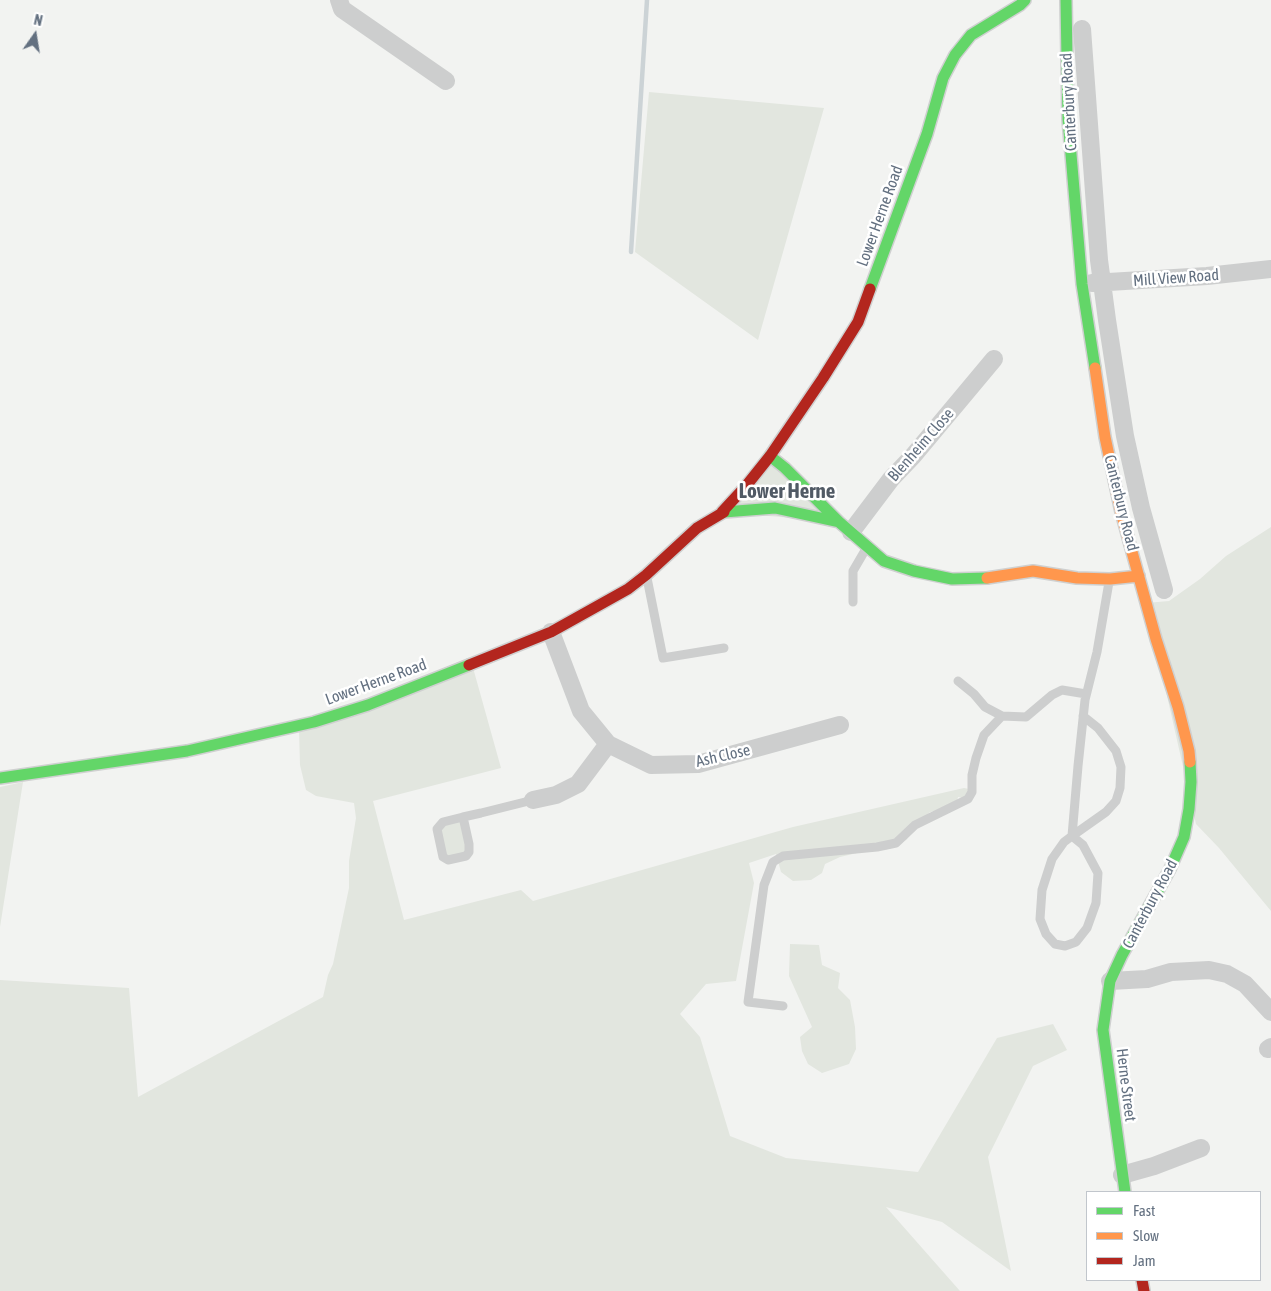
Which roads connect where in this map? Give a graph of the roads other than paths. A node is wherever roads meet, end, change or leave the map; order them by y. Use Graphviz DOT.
graph roads {
  1 [pos="339,0"];
  2 [pos="1024,0"];
  3 [pos="1066,0"];
  4 [pos="1082,29"];
  5 [pos="446,81"];
  6 [pos="1271,269"];
  7 [pos="1102,282"];
  8 [pos="1082,284"];
  9 [pos="994,359"];
  10 [pos="770,456"];
  11 [pos="722,512"];
  12 [pos="845,527"];
  13 [pos="867,547"];
  14 [pos="646,575"];
  15 [pos="1139,576"];
  16 [pos="1110,579"];
  17 [pos="1164,590"];
  18 [pos="854,602"];
  19 [pos="550,632"];
  20 [pos="724,648"];
  21 [pos="958,681"];
  22 [pos="1086,694"];
  23 [pos="1002,716"];
  24 [pos="1083,716"];
  25 [pos="840,725"];
  26 [pos="608,744"];
  27 [pos="0,778"];
  28 [pos="533,800"];
  29 [pos="463,817"];
  30 [pos="1072,836"];
  31 [pos="1110,982"];
  32 [pos="783,1006"];
  33 [pos="1271,1012"];
  34 [pos="1200,1148"];
  35 [pos="1124,1184"];
  1 -- 5 [label="street"];
  2 -- 10 [label="street, Lower Herne Road"];
  3 -- 8 [label="street, Canterbury Road"];
  4 -- 7 [label="street, Canterbury Road"];
  6 -- 7 [label="street, Mill View Road"];
  7 -- 8 [label="street, Mill View Road"];
  7 -- 17 [label="street, Canterbury Road"];
  8 -- 15 [label="street, Canterbury Road"];
  9 -- 12 [label="street, Blenheim Close"];
  10 -- 11 [label="street, Lower Herne Road"];
  10 -- 12 [label="street"];
  11 -- 12 [label="street, Lower Herne Road"];
  11 -- 14 [label="street, Lower Herne Road"];
  12 -- 13 [label="street"];
  13 -- 16 [label="street"];
  13 -- 18 [label="lane"];
  14 -- 19 [label="street, Lower Herne Road"];
  14 -- 20 [label="lane"];
  15 -- 16 [label="street"];
  15 -- 31 [label="street, Canterbury Road"];
  16 -- 22 [label="lane"];
  19 -- 26 [label="street, Ash Close"];
  19 -- 27 [label="street, Lower Herne Road"];
  21 -- 23 [label="lane"];
  22 -- 23 [label="lane"];
  22 -- 24 [label="lane"];
  23 -- 32 [label="lane"];
  24 -- 30 [label="lane"];
  24 -- 30 [label="lane"];
  25 -- 26 [label="street, Ash Close"];
  26 -- 28 [label="street"];
  28 -- 29 [label="lane"];
  29 -- 29 [label="lane"];
  30 -- 30 [label="lane"];
  31 -- 33 [label="street"];
  31 -- 35 [label="street, Herne Street"];
  34 -- 35 [label="street"];
}
